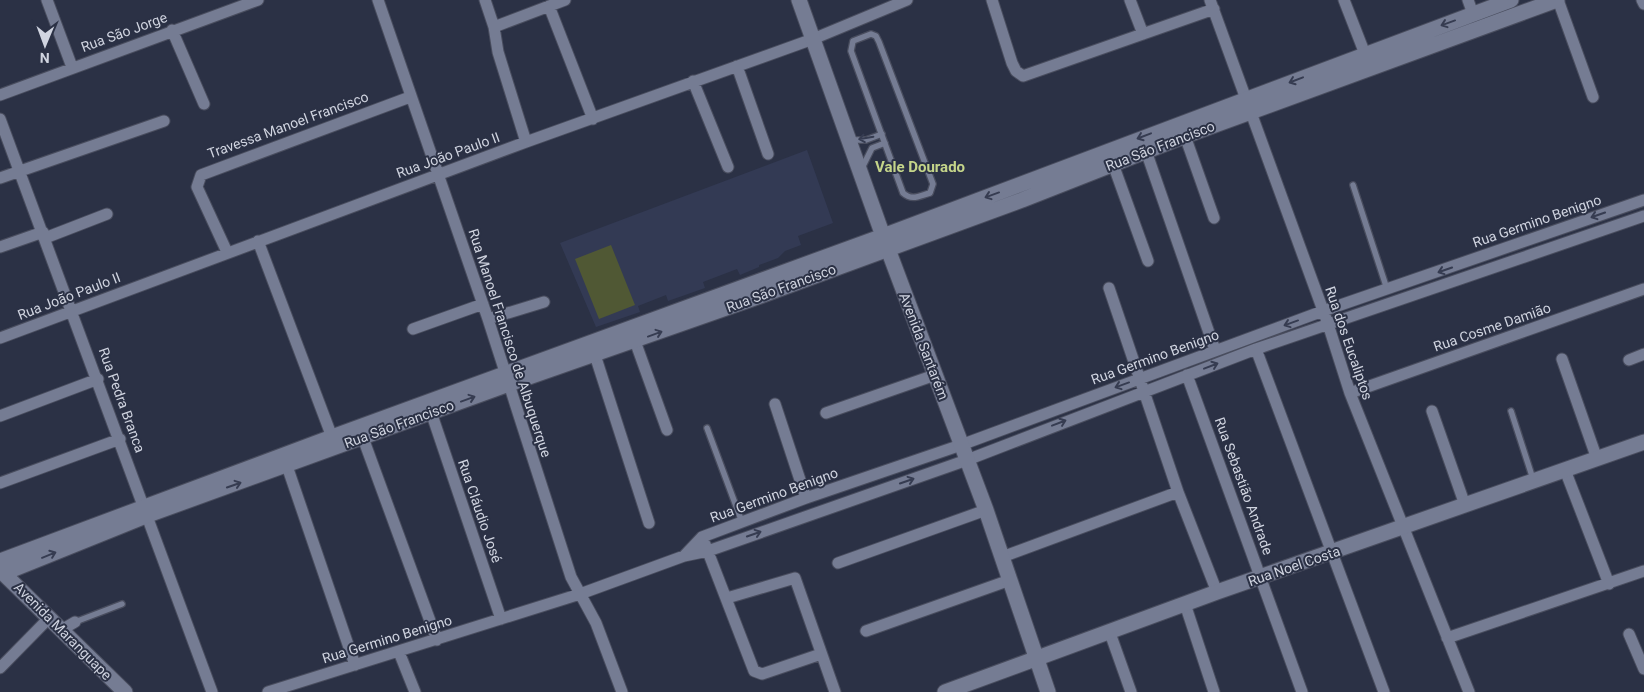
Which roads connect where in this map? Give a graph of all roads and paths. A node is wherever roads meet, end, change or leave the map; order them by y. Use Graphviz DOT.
graph roads {
  1 [pos="47,0"];
  2 [pos="258,0"];
  3 [pos="378,0"];
  4 [pos="485,0"];
  5 [pos="565,0"];
  6 [pos="799,0"];
  7 [pos="992,0"];
  8 [pos="1130,0"];
  9 [pos="1344,0"];
  10 [pos="1510,0"];
  11 [pos="1558,0"];
  12 [pos="1642,0"];
  13 [pos="900,1"];
  14 [pos="1644,4"];
  15 [pos="1212,5"];
  16 [pos="549,6"];
  17 [pos="1471,7"];
  18 [pos="494,27"];
  19 [pos="172,30"];
  20 [pos="1143,34"];
  21 [pos="813,39"];
  22 [pos="1365,54"];
  23 [pos="737,66"];
  24 [pos="72,67"];
  25 [pos="693,81"];
  26 [pos="0,95"];
  27 [pos="410,97"];
  28 [pos="1592,97"];
  29 [pos="204,104"];
  30 [pos="1249,106"];
  31 [pos="0,119"];
  32 [pos="593,119"];
  33 [pos="164,121"];
  34 [pos="882,134"];
  35 [pos="1185,136"];
  36 [pos="849,140"];
  37 [pos="526,142"];
  38 [pos="885,142"];
  39 [pos="1146,151"];
  40 [pos="768,154"];
  41 [pos="1113,164"];
  42 [pos="728,167"];
  43 [pos="860,173"];
  44 [pos="10,175"];
  45 [pos="437,175"];
  46 [pos="1353,185"];
  47 [pos="1644,200"];
  48 [pos="107,214"];
  49 [pos="1644,216"];
  50 [pos="1214,218"];
  51 [pos="44,235"];
  52 [pos="258,241"];
  53 [pos="885,243"];
  54 [pos="0,248"];
  55 [pos="226,252"];
  56 [pos="1148,261"];
  57 [pos="1109,288"];
  58 [pos="1387,289"];
  59 [pos="1644,289"];
  60 [pos="544,302"];
  61 [pos="483,304"];
  62 [pos="72,312"];
  63 [pos="1323,312"];
  64 [pos="488,319"];
  65 [pos="1328,324"];
  66 [pos="413,329"];
  67 [pos="0,338"];
  68 [pos="635,341"];
  69 [pos="1256,349"];
  70 [pos="1215,350"];
  71 [pos="1644,354"];
  72 [pos="595,355"];
  73 [pos="1562,359"];
  74 [pos="1629,360"];
  75 [pos="935,375"];
  76 [pos="1187,375"];
  77 [pos="1140,378"];
  78 [pos="98,379"];
  79 [pos="507,379"];
  80 [pos="1144,390"];
  81 [pos="1350,393"];
  82 [pos="775,404"];
  83 [pos="1432,411"];
  84 [pos="1511,411"];
  85 [pos="431,412"];
  86 [pos="826,413"];
  87 [pos="0,416"];
  88 [pos="707,428"];
  89 [pos="667,430"];
  90 [pos="332,437"];
  91 [pos="363,438"];
  92 [pos="120,439"];
  93 [pos="1644,442"];
  94 [pos="961,445"];
  95 [pos="1597,459"];
  96 [pos="967,460"];
  97 [pos="287,466"];
  98 [pos="1566,470"];
  99 [pos="1534,481"];
  100 [pos="0,484"];
  101 [pos="1178,492"];
  102 [pos="806,498"];
  103 [pos="1465,505"];
  104 [pos="147,510"];
  105 [pos="986,510"];
  106 [pos="742,522"];
  107 [pos="649,523"];
  108 [pos="1404,527"];
  109 [pos="702,537"];
  110 [pos="708,551"];
  111 [pos="1332,553"];
  112 [pos="684,556"];
  113 [pos="1002,556"];
  114 [pos="838,563"];
  115 [pos="1,568"];
  116 [pos="1644,571"];
  117 [pos="1261,577"];
  118 [pos="1010,580"];
  119 [pos="1609,584"];
  120 [pos="1217,592"];
  121 [pos="580,594"];
  122 [pos="727,598"];
  123 [pos="122,604"];
  124 [pos="1185,604"];
  125 [pos="50,617"];
  126 [pos="501,619"];
  127 [pos="69,626"];
  128 [pos="866,631"];
  129 [pos="1110,633"];
  130 [pos="1629,634"];
  131 [pos="1447,638"];
  132 [pos="436,640"];
  133 [pos="399,652"];
  134 [pos="821,654"];
  135 [pos="1036,660"];
  136 [pos="355,665"];
  137 [pos="0,668"];
  138 [pos="1644,668"];
  139 [pos="125,692"];
  140 [pos="212,692"];
  141 [pos="268,692"];
  142 [pos="414,692"];
  143 [pos="622,692"];
  144 [pos="835,692"];
  145 [pos="945,692"];
  146 [pos="1048,692"];
  147 [pos="1130,692"];
  148 [pos="1214,692"];
  149 [pos="1302,692"];
  150 [pos="1384,692"];
  151 [pos="1469,692"];
  1 -- 24 [label="street"];
  2 -- 19 [label="street, Rua São Jorge"];
  3 -- 27 [label="street, Rua Manoel Francisco de Albuquerque"];
  4 -- 18 [label="street"];
  5 -- 16 [label="street"];
  6 -- 21 [label="street, Avenida Santarém"];
  7 -- 20 [label="street"];
  8 -- 20 [label="street"];
  9 -- 22 [label="street"];
  10 -- 17 [label="street, Rua São Francisco"];
  11 -- 28 [label="street"];
  11 -- 30 [label="street, Rua São Francisco"];
  12 -- 14 [label="street"];
  13 -- 21 [label="street, Rua João Paulo II"];
  15 -- 20 [label="street"];
  15 -- 30 [label="street, Rua dos Eucaliptos"];
  16 -- 18 [label="street"];
  16 -- 32 [label="street"];
  17 -- 22 [label="street, Rua São Francisco, one-way"];
  18 -- 37 [label="street"];
  19 -- 24 [label="street, Rua São Jorge"];
  19 -- 29 [label="street"];
  21 -- 23 [label="street, Rua João Paulo II"];
  21 -- 36 [label="street, Avenida Santarém"];
  22 -- 30 [label="street, Rua São Francisco, one-way"];
  23 -- 25 [label="street, Rua João Paulo II"];
  23 -- 40 [label="street"];
  24 -- 26 [label="street, Rua São Jorge"];
  25 -- 32 [label="street, Rua João Paulo II"];
  25 -- 42 [label="street"];
  27 -- 45 [label="street, Rua Manoel Francisco de Albuquerque"];
  27 -- 55 [label="street, Travessa Manoel Francisco"];
  30 -- 35 [label="street, Rua São Francisco"];
  30 -- 53 [label="street, Rua São Francisco, one-way"];
  30 -- 63 [label="street, Rua dos Eucaliptos"];
  31 -- 44 [label="street, Rua Pedra Branca"];
  32 -- 37 [label="street, Rua João Paulo II"];
  33 -- 44 [label="street"];
  34 -- 36 [label="lane, one-way"];
  34 -- 38 [label="lane"];
  34 -- 38 [label="lane"];
  35 -- 39 [label="street, Rua São Francisco"];
  35 -- 50 [label="street"];
  36 -- 43 [label="street, Avenida Santarém"];
  37 -- 45 [label="street, Rua João Paulo II"];
  38 -- 43 [label="lane"];
  39 -- 41 [label="street, Rua São Francisco"];
  39 -- 70 [label="street"];
  41 -- 53 [label="street, Rua São Francisco"];
  41 -- 56 [label="street"];
  43 -- 53 [label="street, Avenida Santarém"];
  44 -- 51 [label="street, Rua Pedra Branca"];
  45 -- 52 [label="street, Rua João Paulo II"];
  45 -- 61 [label="street, Rua Manoel Francisco de Albuquerque"];
  46 -- 58 [label="lane"];
  47 -- 58 [label="street, Rua Germino Benigno, one-way"];
  48 -- 51 [label="street"];
  49 -- 65 [label="street, Rua Germino Benigno"];
  51 -- 54 [label="street"];
  51 -- 62 [label="street, Rua Pedra Branca"];
  52 -- 55 [label="street, Rua João Paulo II"];
  52 -- 90 [label="street"];
  68 -- 53 [label="street, Rua São Francisco, one-way"];
  53 -- 75 [label="street, Avenida Santarém"];
  53 -- 79 [label="street, Rua São Francisco"];
  55 -- 62 [label="street, Rua João Paulo II"];
  57 -- 77 [label="street"];
  58 -- 63 [label="street, Rua Germino Benigno"];
  59 -- 81 [label="street, Rua Cosme Damião"];
  60 -- 64 [label="street"];
  61 -- 64 [label="street, Rua Manoel Francisco de Albuquerque"];
  61 -- 66 [label="street"];
  62 -- 67 [label="street, Rua João Paulo II"];
  62 -- 78 [label="street, Rua Pedra Branca"];
  63 -- 65 [label="street, Rua dos Eucaliptos"];
  63 -- 70 [label="street, Rua Germino Benigno, one-way"];
  64 -- 79 [label="street, Rua Manoel Francisco de Albuquerque"];
  65 -- 69 [label="street, Rua Germino Benigno"];
  65 -- 81 [label="street, Rua dos Eucaliptos"];
  68 -- 72 [label="street, Rua São Francisco"];
  68 -- 89 [label="street"];
  76 -- 69 [label="street, Rua Germino Benigno, one-way"];
  69 -- 111 [label="street"];
  70 -- 77 [label="street, Rua Germino Benigno"];
  71 -- 74 [label="street"];
  72 -- 79 [label="street, Rua São Francisco"];
  72 -- 107 [label="street"];
  73 -- 95 [label="street"];
  75 -- 86 [label="street"];
  75 -- 94 [label="street, Avenida Santarém"];
  76 -- 80 [label="street, Rua Germino Benigno"];
  76 -- 117 [label="street, Rua Sebastião Andrade"];
  77 -- 80 [label="street"];
  77 -- 94 [label="street, Rua Germino Benigno, one-way"];
  78 -- 87 [label="street"];
  78 -- 92 [label="street, Rua Pedra Branca"];
  85 -- 79 [label="street, Rua São Francisco, one-way"];
  79 -- 90 [label="street, Rua São Francisco"];
  79 -- 121 [label="street, Rua Manoel Francisco de Albuquerque"];
  96 -- 80 [label="street, Rua Germino Benigno, one-way"];
  80 -- 101 [label="street"];
  81 -- 108 [label="street, Rua dos Eucaliptos"];
  82 -- 102 [label="street"];
  83 -- 103 [label="street"];
  84 -- 99 [label="lane"];
  85 -- 91 [label="street, Rua São Francisco"];
  85 -- 126 [label="street, Rua Cláudio José"];
  88 -- 106 [label="lane"];
  90 -- 104 [label="street, Rua São Francisco"];
  91 -- 97 [label="street, Rua São Francisco"];
  91 -- 132 [label="street"];
  92 -- 100 [label="street"];
  92 -- 104 [label="street, Rua Pedra Branca"];
  93 -- 95 [label="street, Rua Noel Costa"];
  94 -- 96 [label="street, Avenida Santarém"];
  94 -- 102 [label="street, Rua Germino Benigno"];
  95 -- 98 [label="street, Rua Noel Costa"];
  96 -- 105 [label="street, Avenida Santarém"];
  110 -- 96 [label="street, Rua Germino Benigno, one-way"];
  104 -- 97 [label="street, Rua São Francisco, one-way"];
  97 -- 136 [label="street"];
  98 -- 99 [label="street, Rua Noel Costa"];
  98 -- 119 [label="street"];
  99 -- 103 [label="street, Rua Noel Costa"];
  101 -- 113 [label="street"];
  101 -- 120 [label="street"];
  102 -- 106 [label="street, Rua Germino Benigno"];
  103 -- 108 [label="street, Rua Noel Costa"];
  104 -- 115 [label="street, Rua São Francisco"];
  104 -- 140 [label="street, Rua Pedra Branca"];
  105 -- 113 [label="street, Avenida Santarém"];
  105 -- 114 [label="street"];
  106 -- 109 [label="street, Rua Germino Benigno"];
  108 -- 111 [label="street, Rua Noel Costa"];
  108 -- 131 [label="street, Rua dos Eucaliptos"];
  109 -- 110 [label="street"];
  109 -- 112 [label="street, Rua Germino Benigno"];
  110 -- 112 [label="street, Rua Germino Benigno"];
  110 -- 122 [label="street"];
  111 -- 117 [label="street, Rua Noel Costa"];
  111 -- 150 [label="street"];
  112 -- 121 [label="street, Rua Germino Benigno"];
  113 -- 118 [label="street, Avenida Santarém"];
  115 -- 125 [label="street, Avenida Maranguape"];
  116 -- 119 [label="street"];
  117 -- 120 [label="street, Rua Noel Costa"];
  117 -- 149 [label="street, Rua Sebastião Andrade"];
  118 -- 128 [label="street"];
  118 -- 135 [label="street, Avenida Santarém"];
  119 -- 131 [label="street"];
  120 -- 124 [label="street, Rua Noel Costa"];
  121 -- 126 [label="street, Rua Germino Benigno"];
  121 -- 143 [label="street, Rua Manoel Francisco de Albuquerque"];
  122 -- 134 [label="street"];
  122 -- 134 [label="street"];
  123 -- 127 [label="lane"];
  124 -- 129 [label="street, Rua Noel Costa"];
  124 -- 148 [label="street"];
  125 -- 127 [label="street, Avenida Maranguape"];
  125 -- 137 [label="street"];
  126 -- 132 [label="street, Rua Germino Benigno"];
  127 -- 139 [label="street, Avenida Maranguape"];
  129 -- 135 [label="street, Rua Noel Costa"];
  129 -- 147 [label="street"];
  130 -- 138 [label="street"];
  131 -- 151 [label="street, Rua dos Eucaliptos"];
  132 -- 133 [label="street, Rua Germino Benigno"];
  133 -- 136 [label="street, Rua Germino Benigno"];
  133 -- 142 [label="street"];
  134 -- 144 [label="street"];
  135 -- 145 [label="street, Rua Noel Costa"];
  135 -- 146 [label="street, Avenida Santarém"];
  136 -- 141 [label="street, Rua Germino Benigno"];
}
